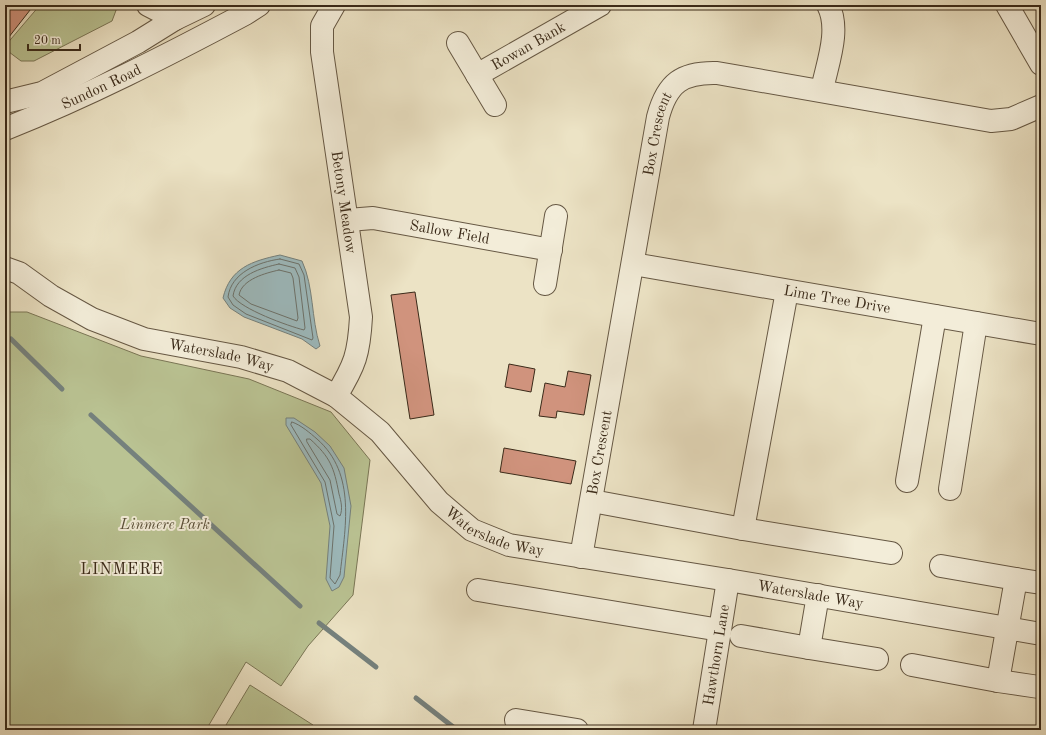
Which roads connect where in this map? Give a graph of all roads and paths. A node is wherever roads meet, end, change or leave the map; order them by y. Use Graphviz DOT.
graph roads {
  1 [pos="148,5"];
  2 [pos="204,5"];
  3 [pos="259,5"];
  4 [pos="334,5"];
  5 [pos="600,5"];
  6 [pos="828,5"];
  7 [pos="1007,5"];
  8 [pos="173,12"];
  9 [pos="458,43"];
  10 [pos="189,44"];
  11 [pos="1041,64"];
  12 [pos="477,75"];
  13 [pos="822,90"];
  14 [pos="5,102"];
  15 [pos="495,105"];
  16 [pos="1041,106"];
  17 [pos="5,129"];
  18 [pos="556,216"];
  19 [pos="348,220"];
  20 [pos="551,250"];
  21 [pos="5,253"];
  22 [pos="633,264"];
  23 [pos="12,270"];
  24 [pos="545,284"];
  25 [pos="787,291"];
  26 [pos="935,316"];
  27 [pos="976,323"];
  28 [pos="1041,334"];
  29 [pos="336,396"];
  30 [pos="907,481"];
  31 [pos="950,489"];
  32 [pos="592,501"];
  33 [pos="744,529"];
  34 [pos="891,553"];
  35 [pos="582,557"];
  36 [pos="941,566"];
  37 [pos="1016,579"];
  38 [pos="728,580"];
  39 [pos="1041,583"];
  40 [pos="478,590"];
  41 [pos="818,595"];
  42 [pos="1007,629"];
  43 [pos="720,630"];
  44 [pos="1041,634"];
  45 [pos="741,636"];
  46 [pos="809,648"];
  47 [pos="877,660"];
  48 [pos="912,665"];
  49 [pos="998,681"];
  50 [pos="1039,687"];
  51 [pos="516,720"];
  52 [pos="577,730"];
  53 [pos="704,730"];
  1 -- 8 [label="street"];
  2 -- 8 [label="street, Sundon Road"];
  3 -- 10 [label="street, Sundon Road"];
  4 -- 19 [label="street, Betony Meadow"];
  5 -- 12 [label="street, Rowan Bank"];
  6 -- 13 [label="street"];
  7 -- 11 [label="street"];
  8 -- 10 [label="street"];
  8 -- 14 [label="street, Sundon Road"];
  9 -- 12 [label="street, Rowan Bank"];
  10 -- 17 [label="street, Sundon Road"];
  12 -- 15 [label="street, Rowan Bank"];
  13 -- 16 [label="street, Box Crescent"];
  13 -- 22 [label="street, Box Crescent"];
  18 -- 20 [label="street"];
  19 -- 20 [label="street, Sallow Field"];
  19 -- 29 [label="street, Betony Meadow"];
  20 -- 24 [label="street"];
  21 -- 23 [label="street, Waterslade Way"];
  22 -- 25 [label="street, Lime Tree Drive"];
  22 -- 32 [label="street, Box Crescent"];
  23 -- 29 [label="street, Waterslade Way"];
  25 -- 26 [label="street, Lime Tree Drive"];
  25 -- 33 [label="street"];
  26 -- 27 [label="street, Lime Tree Drive"];
  26 -- 30 [label="street"];
  27 -- 28 [label="street, Lime Tree Drive"];
  27 -- 31 [label="street"];
  29 -- 35 [label="street, Waterslade Way"];
  32 -- 33 [label="street"];
  32 -- 35 [label="street, Box Crescent"];
  33 -- 34 [label="street"];
  35 -- 38 [label="street, Waterslade Way"];
  36 -- 37 [label="street"];
  37 -- 39 [label="street"];
  37 -- 42 [label="street"];
  38 -- 41 [label="street, Waterslade Way"];
  38 -- 43 [label="street, Hawthorn Lane"];
  40 -- 43 [label="street"];
  41 -- 42 [label="street, Waterslade Way"];
  41 -- 46 [label="street"];
  42 -- 44 [label="street, Waterslade Way"];
  42 -- 49 [label="street"];
  43 -- 53 [label="street, Hawthorn Lane"];
  45 -- 46 [label="street"];
  46 -- 47 [label="street"];
  48 -- 49 [label="street"];
  49 -- 50 [label="street"];
  51 -- 52 [label="street"];
}
